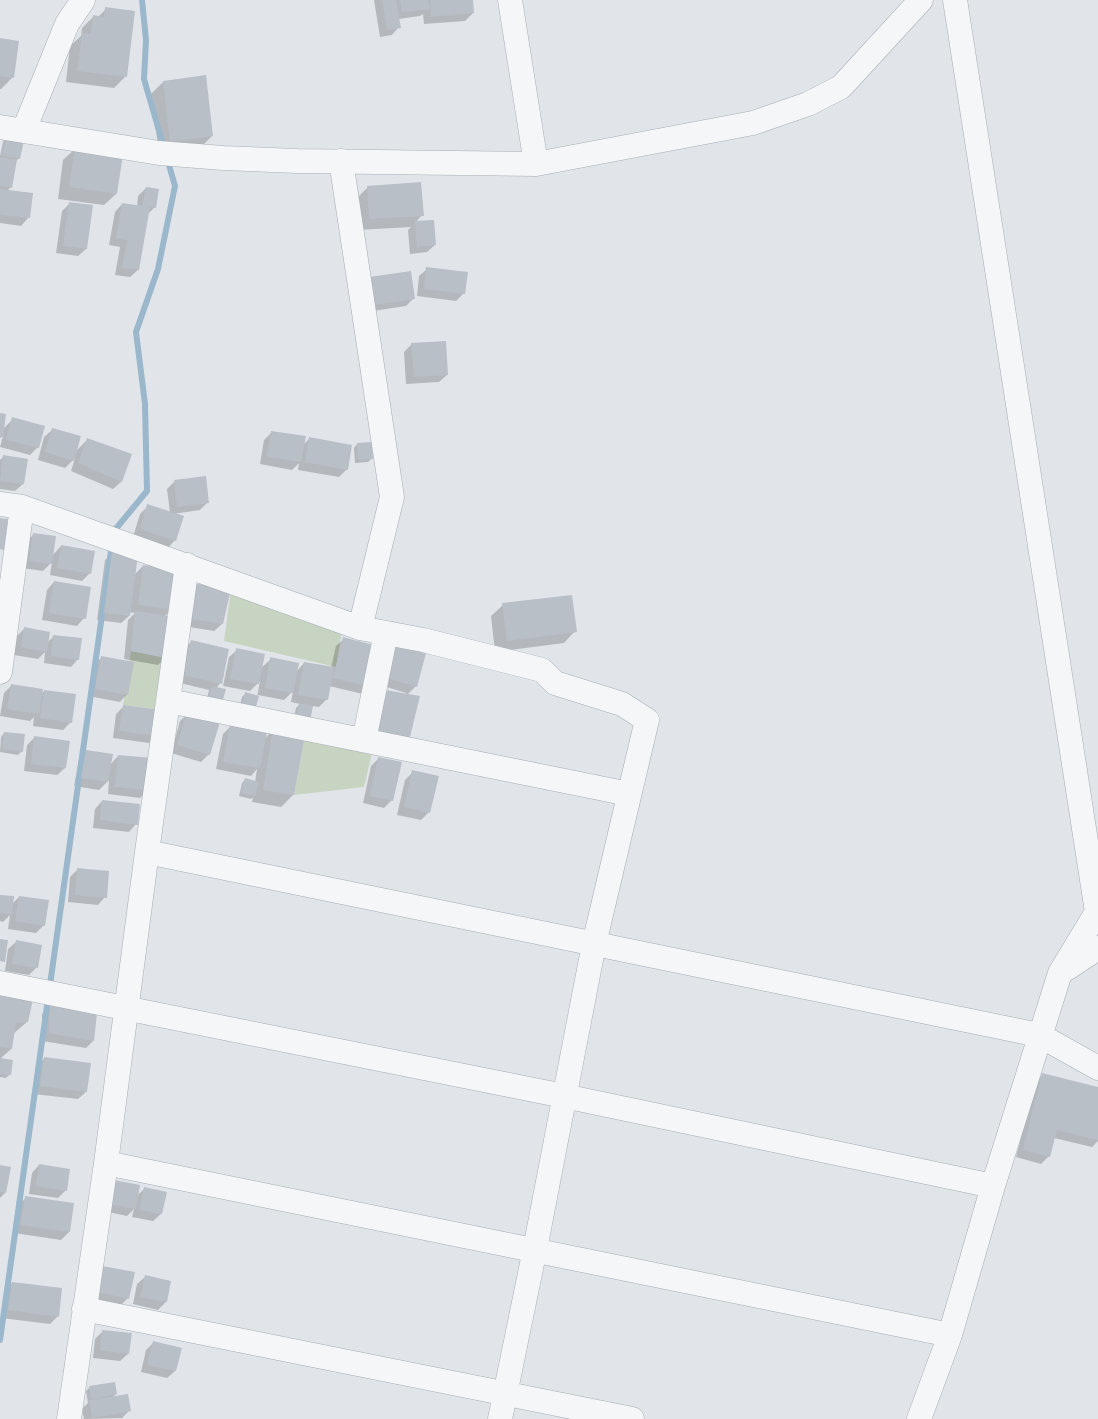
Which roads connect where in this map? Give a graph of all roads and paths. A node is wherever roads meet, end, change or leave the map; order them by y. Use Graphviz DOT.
graph roads {
  1 [pos="83,0"];
  2 [pos="510,0"];
  3 [pos="921,0"];
  4 [pos="955,0"];
  5 [pos="0,127"];
  6 [pos="24,130"];
  7 [pos="341,161"];
  8 [pos="536,164"];
  9 [pos="11,506"];
  10 [pos="187,565"];
  11 [pos="360,628"];
  12 [pos="386,633"];
  13 [pos="0,672"];
  14 [pos="169,701"];
  15 [pos="364,740"];
  16 [pos="628,794"];
  17 [pos="146,852"];
  18 [pos="594,944"];
  19 [pos="1098,948"];
  20 [pos="1060,973"];
  21 [pos="0,983"];
  22 [pos="126,1009"];
  23 [pos="1040,1035"];
  24 [pos="1098,1068"];
  25 [pos="564,1096"];
  26 [pos="106,1162"];
  27 [pos="993,1186"];
  28 [pos="535,1249"];
  29 [pos="84,1309"];
  30 [pos="950,1335"];
  31 [pos="506,1394"];
  32 [pos="69,1419"];
  33 [pos="500,1419"];
  34 [pos="632,1419"];
  35 [pos="919,1419"];
  1 -- 6 [label="street"];
  2 -- 8 [label="street"];
  3 -- 8 [label="street"];
  4 -- 20 [label="street"];
  5 -- 6 [label="street"];
  6 -- 7 [label="street"];
  7 -- 8 [label="street"];
  7 -- 11 [label="street"];
  9 -- 10 [label="street"];
  9 -- 13 [label="street"];
  10 -- 11 [label="street"];
  10 -- 14 [label="street"];
  11 -- 12 [label="street"];
  12 -- 15 [label="street"];
  12 -- 16 [label="street"];
  14 -- 15 [label="street"];
  14 -- 17 [label="street"];
  15 -- 16 [label="street"];
  16 -- 18 [label="street"];
  17 -- 18 [label="street"];
  17 -- 22 [label="street"];
  18 -- 23 [label="street"];
  18 -- 25 [label="street"];
  19 -- 20 [label="street"];
  20 -- 23 [label="street"];
  21 -- 22 [label="street"];
  22 -- 25 [label="street"];
  22 -- 26 [label="street"];
  23 -- 24 [label="street"];
  23 -- 27 [label="street"];
  25 -- 27 [label="street"];
  25 -- 28 [label="street"];
  26 -- 28 [label="street"];
  26 -- 29 [label="street"];
  27 -- 30 [label="street"];
  28 -- 30 [label="street"];
  28 -- 31 [label="street"];
  29 -- 31 [label="street"];
  29 -- 32 [label="street"];
  30 -- 35 [label="street"];
  31 -- 33 [label="street"];
  31 -- 34 [label="street"];
}
